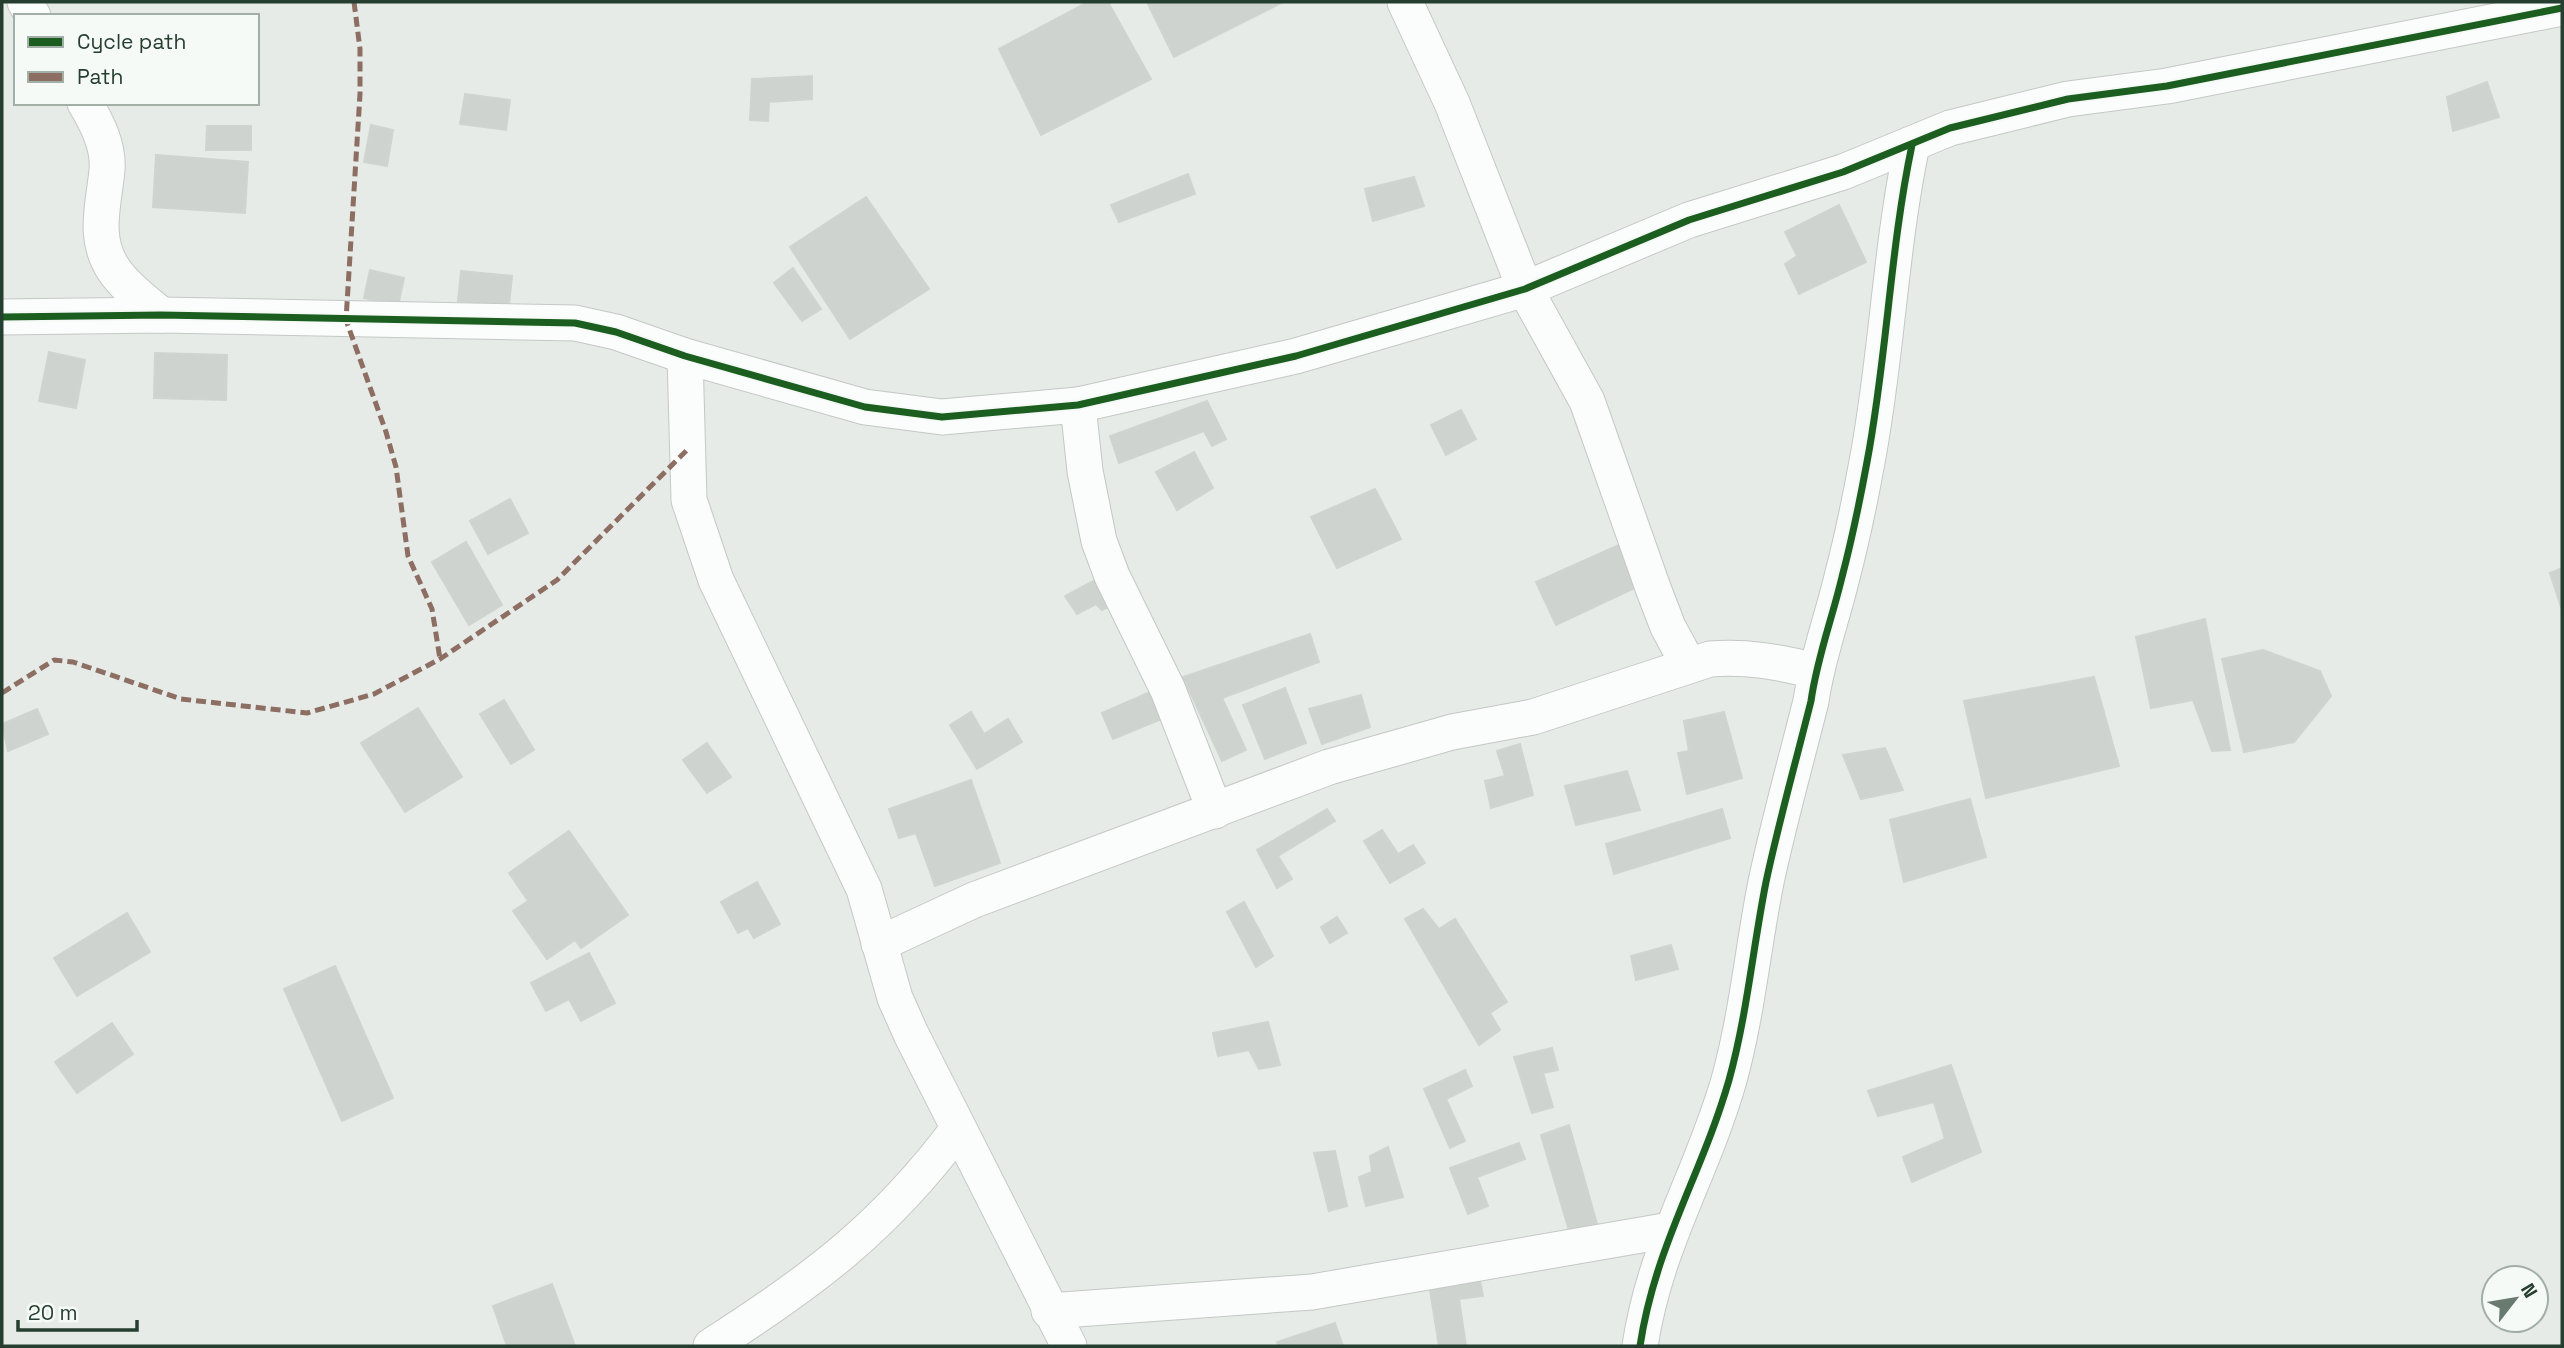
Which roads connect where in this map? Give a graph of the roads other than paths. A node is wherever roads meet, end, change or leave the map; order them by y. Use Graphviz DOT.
graph roads {
  1 [pos="1405,2"];
  2 [pos="2562,8"];
  3 [pos="86,105"];
  4 [pos="1912,145"];
  5 [pos="1525,289"];
  6 [pos="161,315"];
  7 [pos="2,317"];
  8 [pos="685,356"];
  9 [pos="1078,405"];
  10 [pos="1688,664"];
  11 [pos="1815,671"];
  12 [pos="1215,811"];
  13 [pos="879,944"];
  14 [pos="958,1129"];
  15 [pos="1670,1230"];
  16 [pos="1049,1311"];
  17 [pos="711,1346"];
  18 [pos="1069,1346"];
  19 [pos="1640,1346"];
  1 -- 5 [label="street"];
  2 -- 4 [label="street"];
  3 -- 6 [label="street"];
  4 -- 5 [label="street"];
  4 -- 11 [label="street"];
  5 -- 9 [label="street"];
  5 -- 10 [label="street"];
  6 -- 7 [label="street"];
  6 -- 8 [label="street"];
  8 -- 9 [label="street"];
  8 -- 13 [label="street"];
  9 -- 12 [label="street"];
  10 -- 11 [label="street"];
  10 -- 12 [label="street"];
  11 -- 15 [label="street"];
  12 -- 13 [label="street"];
  13 -- 14 [label="street"];
  14 -- 16 [label="street"];
  14 -- 17 [label="street"];
  15 -- 16 [label="street"];
  15 -- 19 [label="street"];
  16 -- 18 [label="street"];
}
